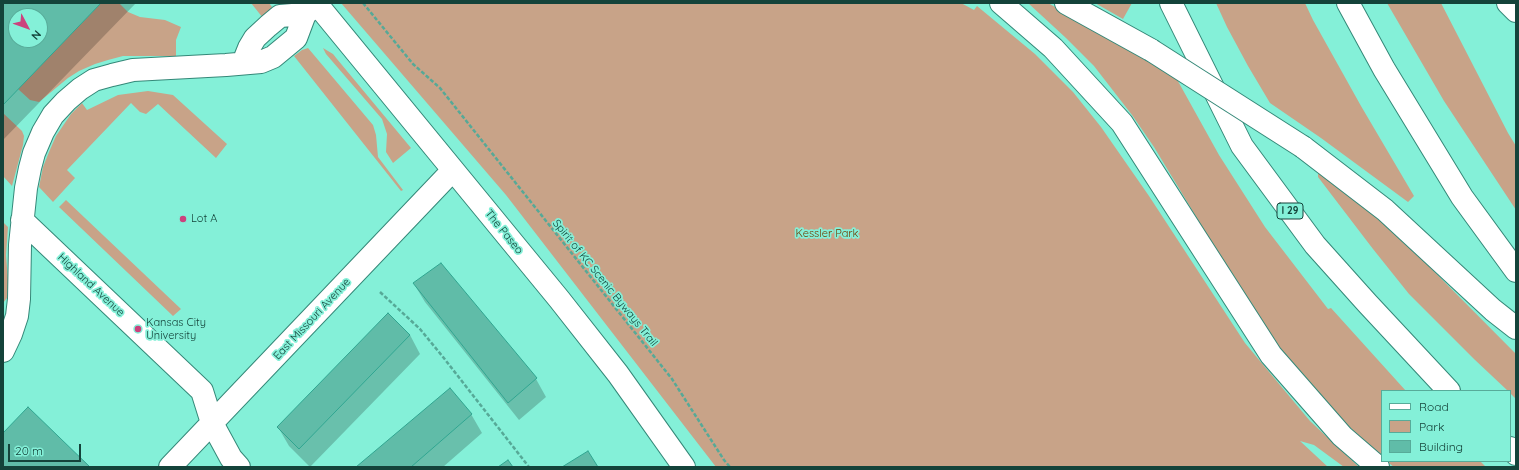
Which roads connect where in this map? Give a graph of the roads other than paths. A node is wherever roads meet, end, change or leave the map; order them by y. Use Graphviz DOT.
graph roads {
  1 [pos="1002,3"];
  2 [pos="1066,3"];
  3 [pos="1171,3"];
  4 [pos="1348,3"];
  5 [pos="1508,3"];
  6 [pos="313,7"];
  7 [pos="1516,11"];
  8 [pos="453,170"];
  9 [pos="22,220"];
  10 [pos="1516,271"];
  11 [pos="1516,328"];
  12 [pos="3,351"];
  13 [pos="1448,390"];
  14 [pos="212,423"];
  15 [pos="170,467"];
  16 [pos="239,467"];
  17 [pos="684,467"];
  18 [pos="1378,467"];
  1 -- 18 [label="main road"];
  2 -- 11 [label="main road, bridge"];
  3 -- 13 [label="main road, I 29"];
  4 -- 10 [label="main road"];
  5 -- 7 [label="main road"];
  6 -- 8 [label="main road, The Paseo"];
  6 -- 9 [label="main road"];
  8 -- 14 [label="main road, East Missouri Avenue"];
  8 -- 17 [label="main road, The Paseo"];
  9 -- 12 [label="main road"];
  9 -- 14 [label="main road, Highland Avenue"];
  14 -- 15 [label="main road, East Missouri Avenue"];
  14 -- 16 [label="main road, Highland Avenue"];
}
